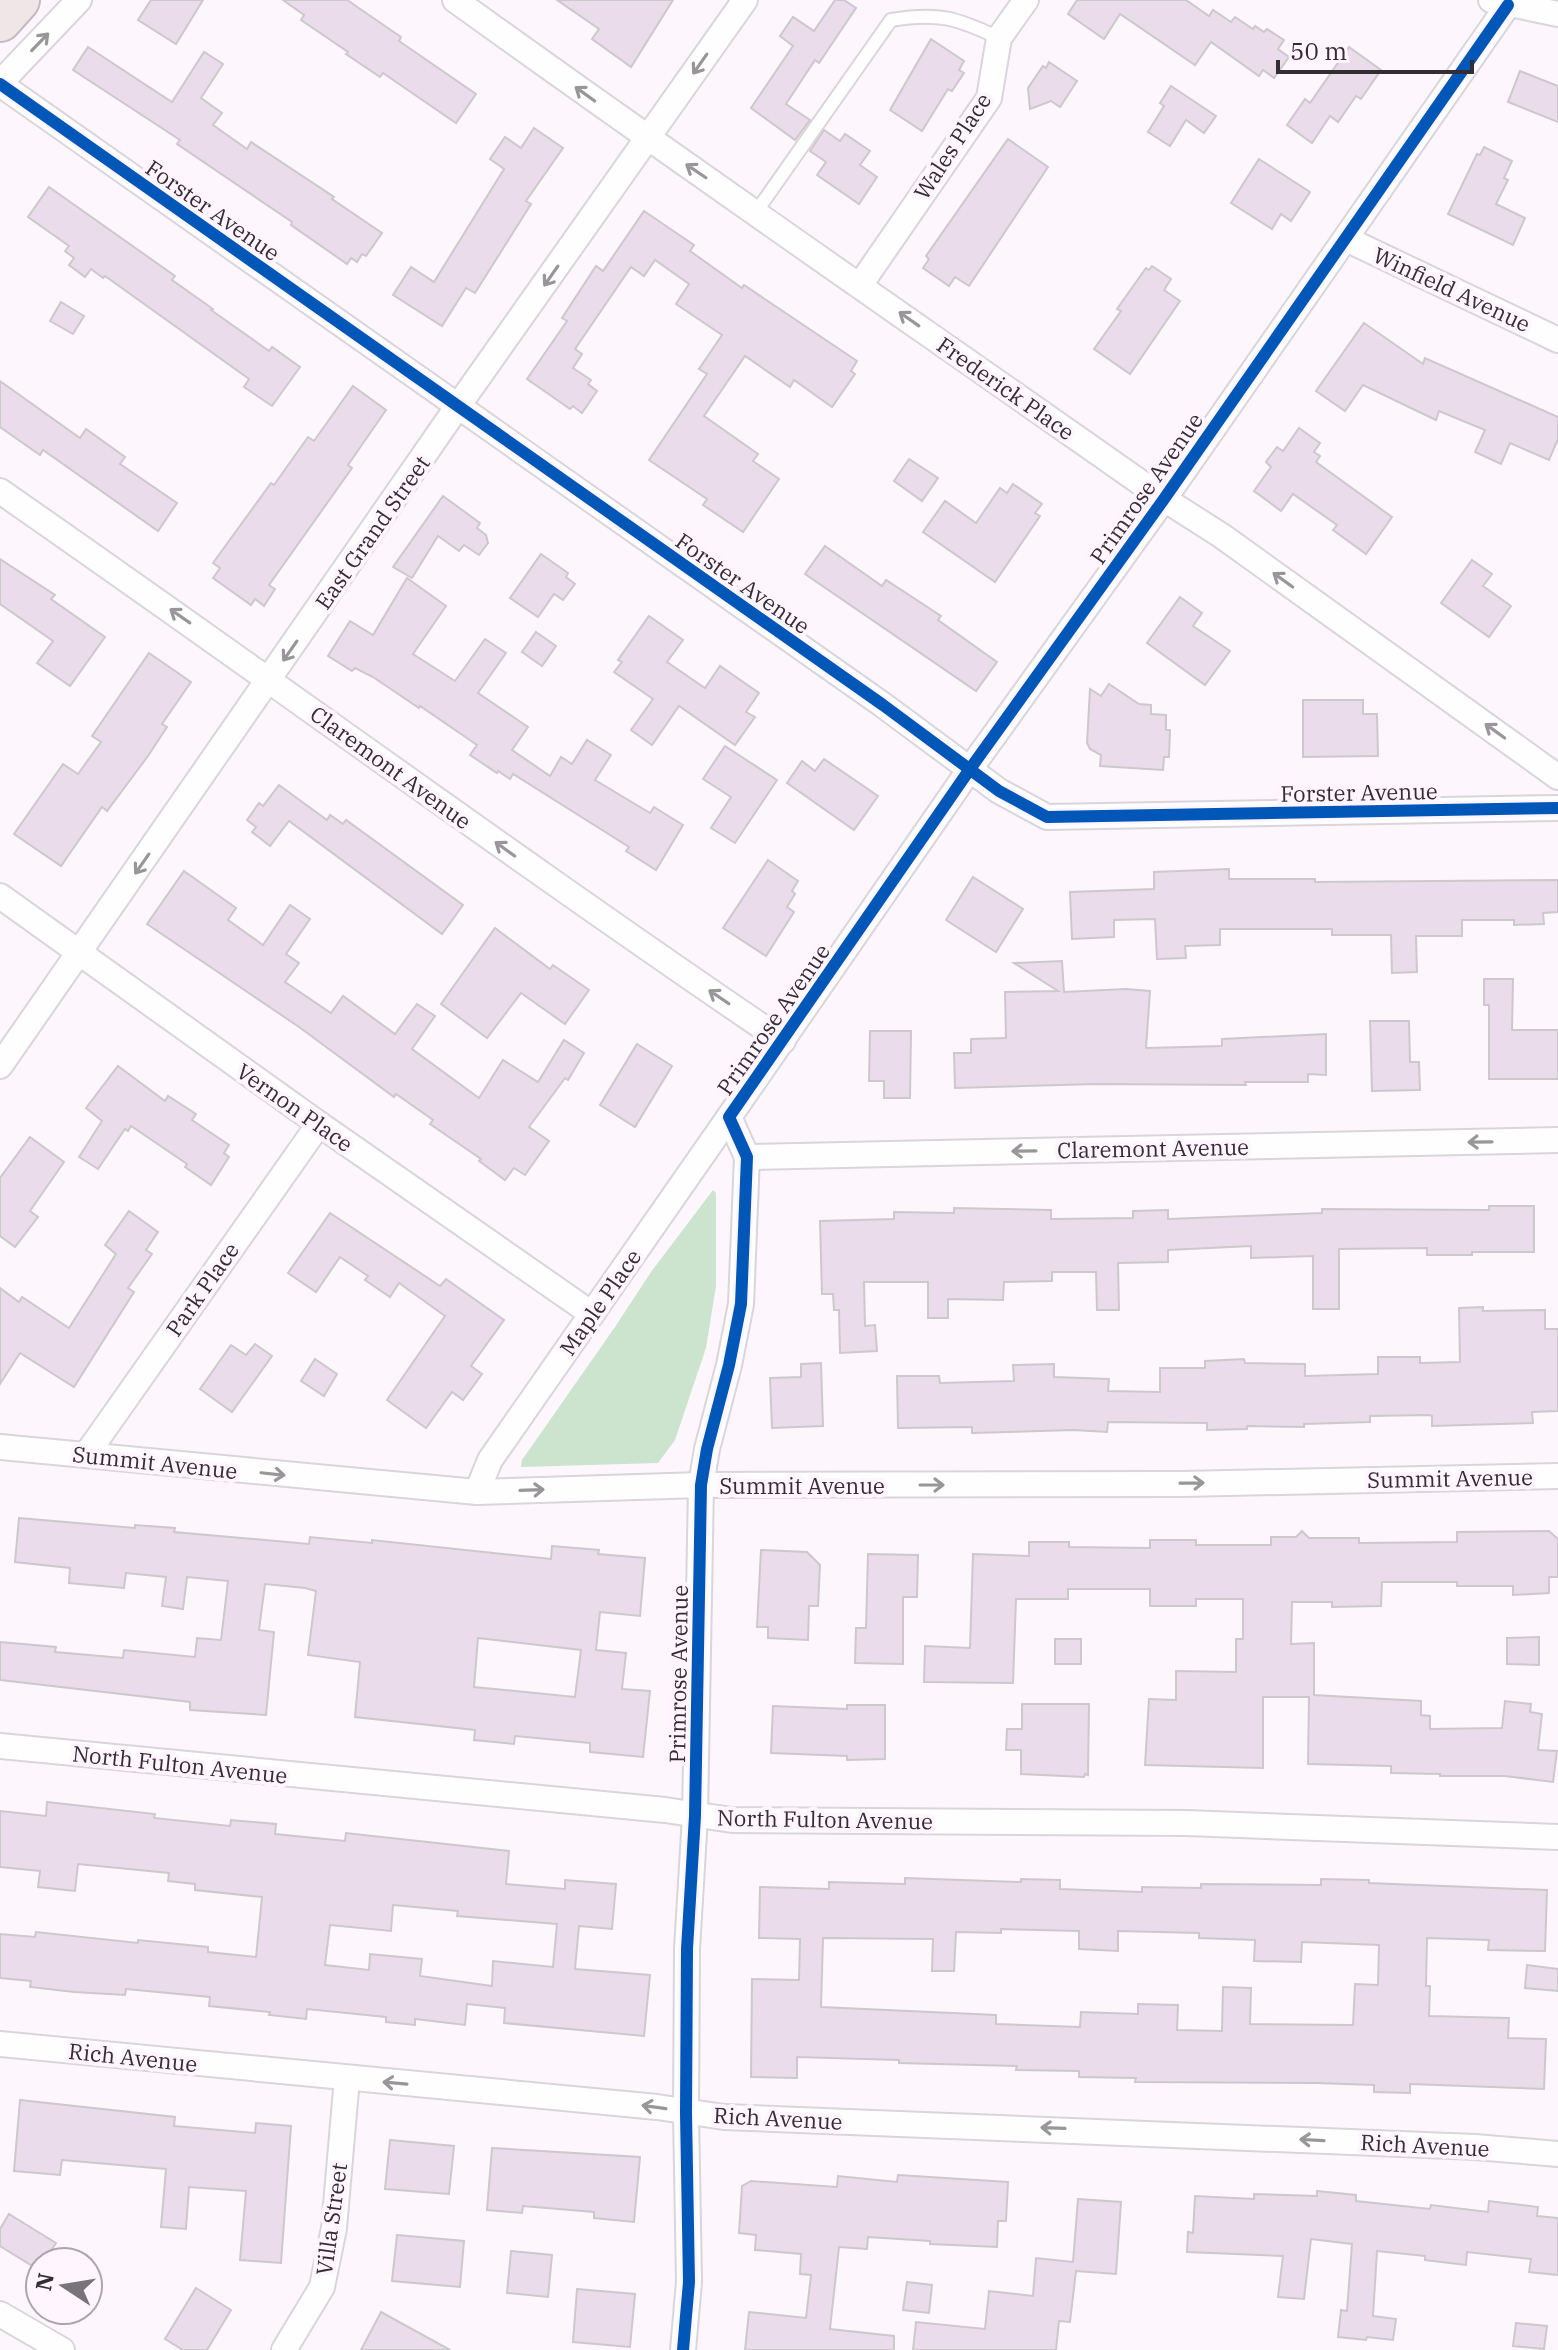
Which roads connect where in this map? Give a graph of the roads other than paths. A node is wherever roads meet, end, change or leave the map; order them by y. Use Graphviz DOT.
graph roads {
  1 [pos="18,0"];
  2 [pos="79,0"];
  3 [pos="455,0"];
  4 [pos="745,0"];
  5 [pos="1026,0"];
  6 [pos="1500,2"];
  7 [pos="1558,14"];
  8 [pos="0,20"];
  9 [pos="999,38"];
  10 [pos="0,84"];
  11 [pos="648,139"];
  12 [pos="756,212"];
  13 [pos="1346,239"];
  14 [pos="860,285"];
  15 [pos="1558,340"];
  16 [pos="458,406"];
  17 [pos="0,491"];
  18 [pos="1164,499"];
  19 [pos="270,679"];
  20 [pos="970,769"];
  21 [pos="1558,777"];
  22 [pos="1558,808"];
  23 [pos="0,896"];
  24 [pos="81,953"];
  25 [pos="783,1041"];
  26 [pos="0,1066"];
  27 [pos="729,1117"];
  28 [pos="319,1124"];
  29 [pos="1558,1140"];
  30 [pos="747,1157"];
  31 [pos="592,1314"];
  32 [pos="0,1447"];
  33 [pos="86,1455"];
  34 [pos="1558,1476"];
  35 [pos="701,1485"];
  36 [pos="477,1492"];
  37 [pos="0,1746"];
  38 [pos="695,1816"];
  39 [pos="1558,1837"];
  40 [pos="0,2044"];
  41 [pos="347,2078"];
  42 [pos="686,2113"];
  43 [pos="1558,2154"];
  44 [pos="0,2314"];
  45 [pos="62,2350"];
  46 [pos="284,2350"];
  47 [pos="683,2350"];
  1 -- 8 [label="highway"];
  10 -- 2 [label="street, one-way"];
  11 -- 3 [label="street, Frederick Place, one-way"];
  4 -- 11 [label="street, East Grand Street, one-way"];
  5 -- 9 [label="street, Wales Place"];
  6 -- 7 [label="street"];
  6 -- 13 [label="street, Primrose Avenue"];
  9 -- 12 [label="lane"];
  9 -- 14 [label="street, Wales Place"];
  10 -- 16 [label="street, Forster Avenue"];
  12 -- 11 [label="street, Frederick Place, one-way"];
  11 -- 16 [label="street, East Grand Street, one-way"];
  12 -- 14 [label="street, Frederick Place"];
  13 -- 15 [label="street, Winfield Avenue"];
  13 -- 18 [label="street, Primrose Avenue"];
  18 -- 14 [label="street, Frederick Place, one-way"];
  16 -- 19 [label="street, East Grand Street, one-way"];
  16 -- 20 [label="street, Forster Avenue"];
  19 -- 17 [label="street, Claremont Avenue, one-way"];
  18 -- 20 [label="street, Primrose Avenue"];
  21 -- 18 [label="street, Frederick Place, one-way"];
  19 -- 24 [label="street, East Grand Street, one-way"];
  25 -- 19 [label="street, Claremont Avenue, one-way"];
  20 -- 22 [label="street, Forster Avenue"];
  20 -- 25 [label="street, Primrose Avenue"];
  23 -- 24 [label="street, Vernon Place"];
  24 -- 26 [label="street, East Grand Street"];
  24 -- 28 [label="street, Vernon Place"];
  25 -- 27 [label="street, Primrose Avenue"];
  27 -- 30 [label="street, Primrose Avenue"];
  27 -- 31 [label="street, Maple Place"];
  28 -- 31 [label="street, Vernon Place"];
  28 -- 33 [label="street, Park Place"];
  29 -- 30 [label="street, Claremont Avenue, one-way"];
  30 -- 35 [label="street, Primrose Avenue"];
  31 -- 36 [label="street, Maple Place"];
  32 -- 33 [label="street, Summit Avenue"];
  33 -- 36 [label="street, Summit Avenue, one-way"];
  35 -- 34 [label="street, Summit Avenue, one-way"];
  36 -- 35 [label="street, Summit Avenue, one-way"];
  35 -- 38 [label="street, Primrose Avenue"];
  37 -- 38 [label="street, North Fulton Avenue"];
  38 -- 39 [label="street, North Fulton Avenue"];
  38 -- 42 [label="street, Primrose Avenue"];
  40 -- 41 [label="street, Rich Avenue"];
  42 -- 41 [label="street, Rich Avenue, one-way"];
  41 -- 46 [label="street, Villa Street"];
  43 -- 42 [label="street, Rich Avenue, one-way"];
  42 -- 47 [label="street, Primrose Avenue"];
  44 -- 45 [label="street"];
}
